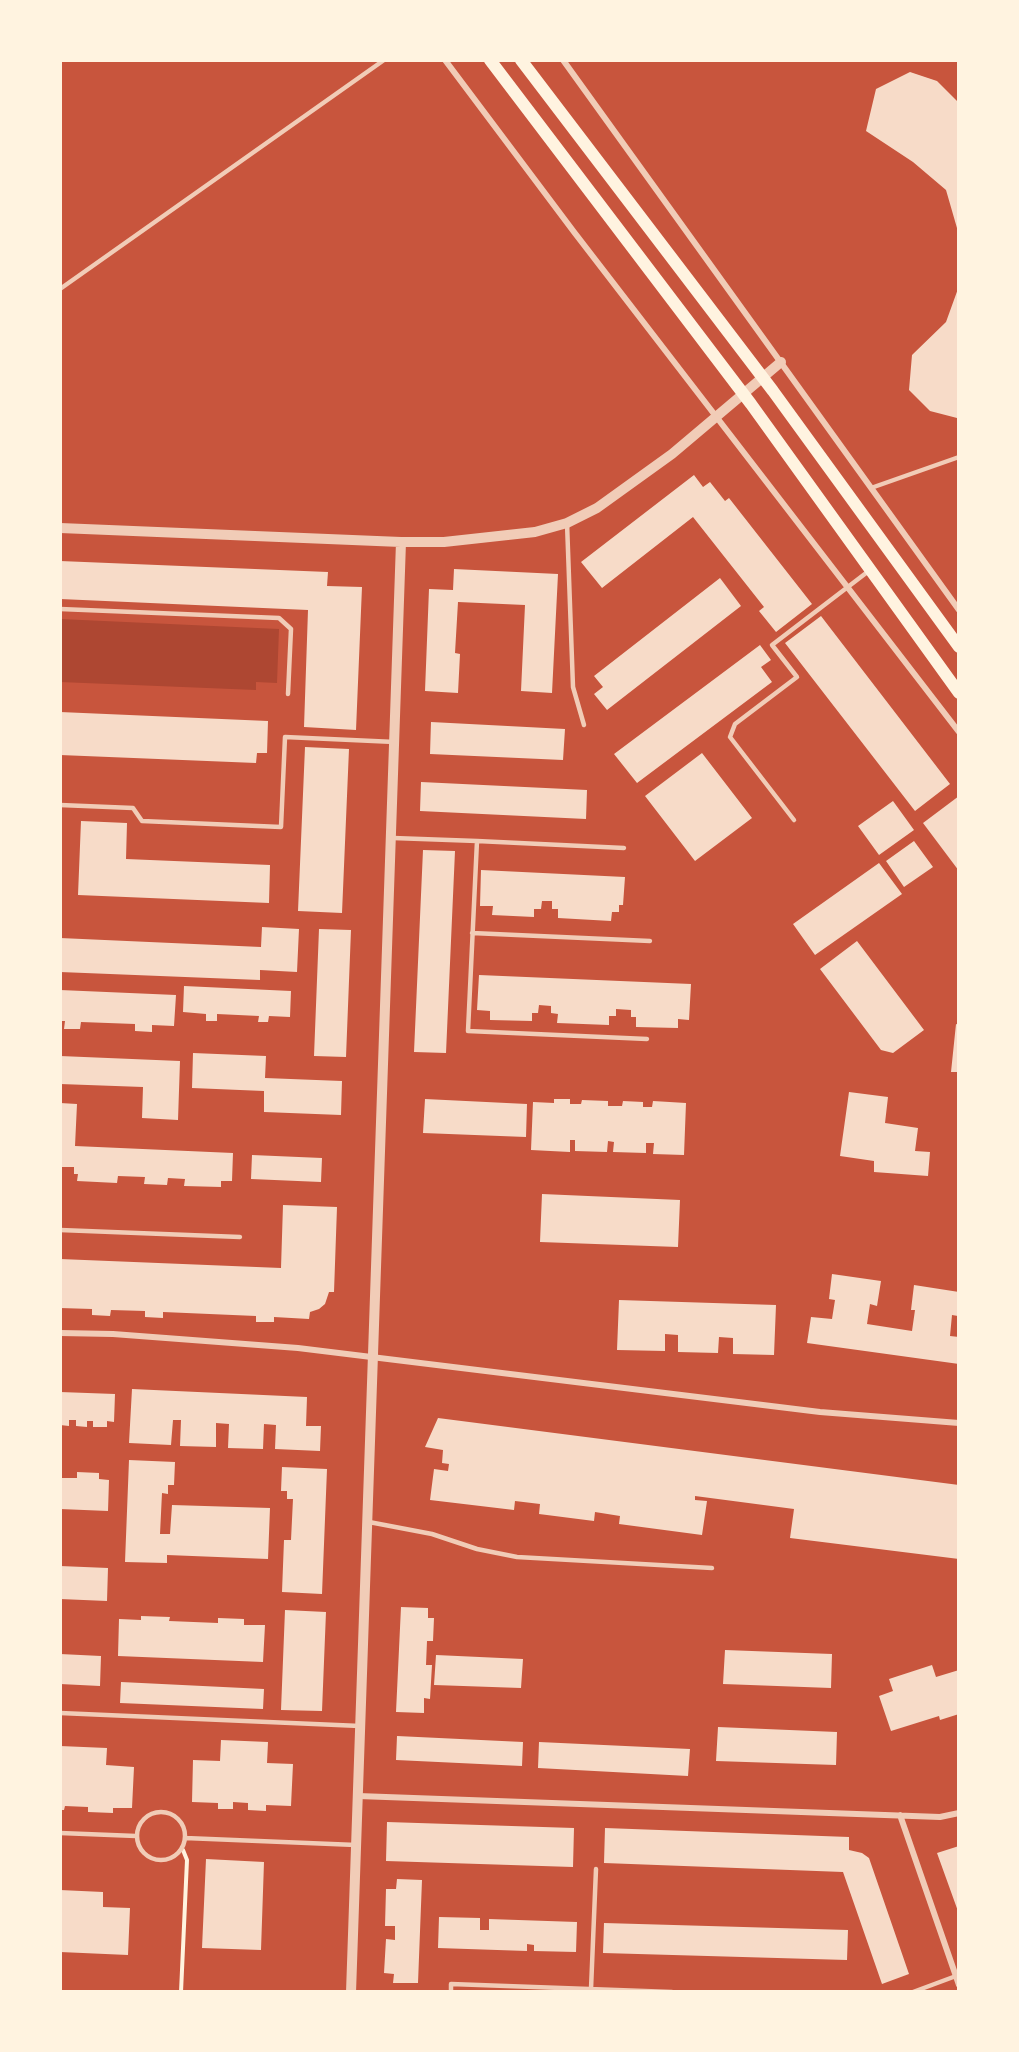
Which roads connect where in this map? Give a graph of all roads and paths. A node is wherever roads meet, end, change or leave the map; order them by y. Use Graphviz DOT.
graph roads {
  1 [pos="384,60"];
  2 [pos="446,60"];
  3 [pos="490,60"];
  4 [pos="521,60"];
  5 [pos="563,60"];
  6 [pos="60,289"];
  7 [pos="781,362"];
  8 [pos="716,417"];
  9 [pos="959,456"];
  10 [pos="872,488"];
  11 [pos="567,523"];
  12 [pos="60,528"];
  13 [pos="401,542"];
  14 [pos="870,570"];
  15 [pos="847,587"];
  16 [pos="60,609"];
  17 [pos="959,610"];
  18 [pos="959,647"];
  19 [pos="959,693"];
  20 [pos="288,694"];
  21 [pos="584,725"];
  22 [pos="959,732"];
  23 [pos="394,742"];
  24 [pos="60,805"];
  25 [pos="794,820"];
  26 [pos="391,838"];
  27 [pos="477,841"];
  28 [pos="624,848"];
  29 [pos="472,933"];
  30 [pos="650,941"];
  31 [pos="647,1039"];
  32 [pos="60,1230"];
  33 [pos="240,1237"];
  34 [pos="60,1333"];
  35 [pos="373,1357"];
  36 [pos="959,1424"];
  37 [pos="367,1522"];
  38 [pos="712,1568"];
  39 [pos="60,1713"];
  40 [pos="360,1726"];
  41 [pos="358,1797"];
  42 [pos="959,1813"];
  43 [pos="900,1815"];
  44 [pos="60,1833"];
  45 [pos="136,1836"];
  46 [pos="185,1838"];
  47 [pos="356,1845"];
  48 [pos="182,1847"];
  49 [pos="596,1869"];
  50 [pos="956,1976"];
  51 [pos="959,1985"];
  52 [pos="591,1989"];
  53 [pos="182,1992"];
  54 [pos="351,1992"];
  55 [pos="451,1992"];
  56 [pos="672,1992"];
  57 [pos="913,1992"];
  1 -- 6 [label="lane"];
  2 -- 8 [label="street"];
  3 -- 14 [label="main road"];
  4 -- 18 [label="main road"];
  5 -- 7 [label="street"];
  7 -- 8 [label="street"];
  7 -- 10 [label="street"];
  8 -- 11 [label="street"];
  8 -- 15 [label="street"];
  9 -- 10 [label="lane"];
  10 -- 17 [label="street"];
  11 -- 13 [label="street"];
  11 -- 21 [label="lane"];
  12 -- 13 [label="street"];
  13 -- 23 [label="street"];
  14 -- 15 [label="lane"];
  14 -- 19 [label="main road"];
  15 -- 22 [label="street"];
  15 -- 25 [label="lane"];
  16 -- 20 [label="lane"];
  23 -- 24 [label="lane"];
  23 -- 26 [label="street"];
  26 -- 27 [label="lane"];
  26 -- 35 [label="street"];
  27 -- 28 [label="lane"];
  27 -- 29 [label="lane"];
  29 -- 30 [label="lane"];
  29 -- 31 [label="lane"];
  32 -- 33 [label="lane"];
  34 -- 35 [label="street"];
  35 -- 36 [label="street"];
  35 -- 37 [label="street"];
  37 -- 38 [label="lane"];
  37 -- 40 [label="street"];
  39 -- 40 [label="lane"];
  40 -- 41 [label="street"];
  41 -- 43 [label="street"];
  41 -- 47 [label="street"];
  42 -- 43 [label="street"];
  43 -- 50 [label="street"];
  44 -- 45 [label="lane"];
  45 -- 46 [label="lane"];
  45 -- 48 [label="lane"];
  46 -- 47 [label="lane"];
  46 -- 48 [label="lane"];
  47 -- 54 [label="street"];
  48 -- 53 [label="path"];
  49 -- 52 [label="lane"];
  50 -- 51 [label="street"];
  50 -- 57 [label="lane"];
  52 -- 55 [label="lane"];
  52 -- 56 [label="lane"];
}
